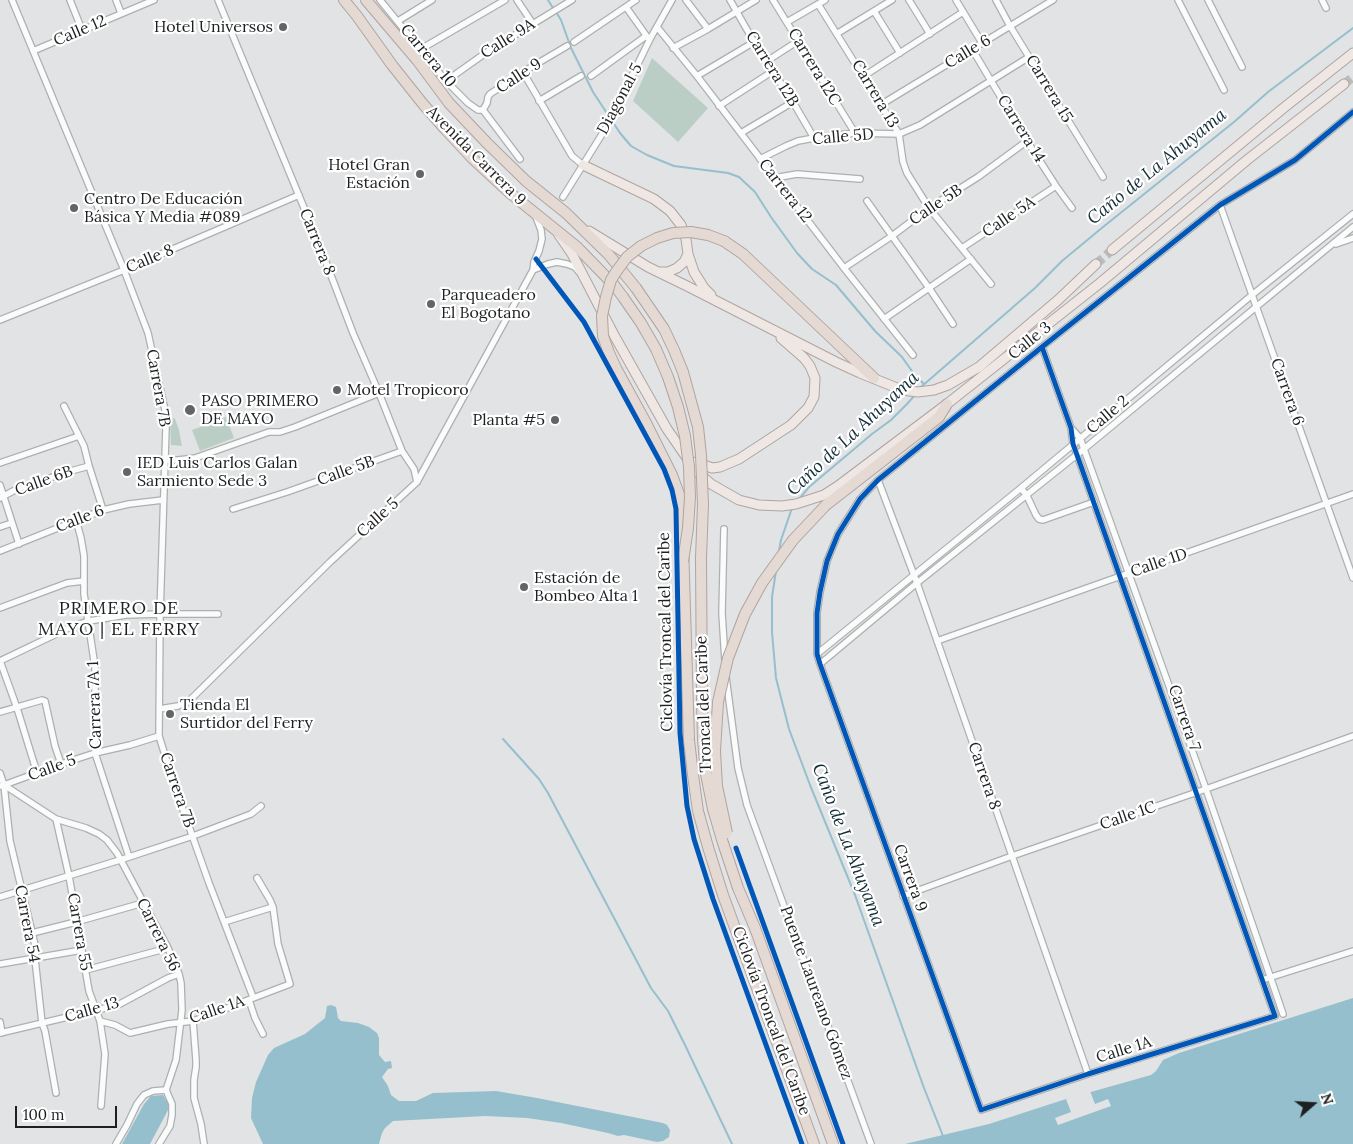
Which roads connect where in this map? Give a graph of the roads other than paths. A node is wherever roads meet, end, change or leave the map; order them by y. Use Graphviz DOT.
graph roads {
  1 [pos="12,0"];
  2 [pos="70,0"];
  3 [pos="116,0"];
  4 [pos="154,0"];
  5 [pos="218,0"];
  6 [pos="344,0"];
  7 [pos="366,0"];
  8 [pos="380,0"];
  9 [pos="432,0"];
  10 [pos="505,0"];
  11 [pos="517,0"];
  12 [pos="572,0"];
  13 [pos="636,0"];
  14 [pos="672,0"];
  15 [pos="686,0"];
  16 [pos="730,0"];
  17 [pos="756,0"];
  18 [pos="774,0"];
  19 [pos="825,0"];
  20 [pos="892,0"];
  21 [pos="908,0"];
  22 [pos="956,0"];
  23 [pos="996,0"];
  24 [pos="1053,0"];
  25 [pos="1178,0"];
  26 [pos="1208,0"];
  27 [pos="1322,0"];
  28 [pos="818,4"];
  29 [pos="626,7"];
  30 [pos="1326,8"];
  31 [pos="737,11"];
  32 [pos="874,11"];
  33 [pos="963,12"];
  34 [pos="121,13"];
  35 [pos="398,21"];
  36 [pos="787,22"];
  37 [pos="533,24"];
  38 [pos="1010,26"];
  39 [pos="657,27"];
  40 [pos="708,29"];
  41 [pos="82,30"];
  42 [pos="838,33"];
  43 [pos="930,34"];
  44 [pos="648,38"];
  45 [pos="798,41"];
  46 [pos="574,42"];
  47 [pos="754,42"];
  48 [pos="982,43"];
  49 [pos="567,46"];
  50 [pos="674,48"];
  51 [pos="421,49"];
  52 [pos="972,49"];
  53 [pos="33,51"];
  54 [pos="900,53"];
  55 [pos="1353,53"];
  56 [pos="1029,57"];
  57 [pos="767,61"];
  58 [pos="1242,67"];
  59 [pos="774,71"];
  60 [pos="523,72"];
  61 [pos="581,76"];
  62 [pos="590,76"];
  63 [pos="697,76"];
  64 [pos="864,76"];
  65 [pos="990,80"];
  66 [pos="446,81"];
  67 [pos="1344,84"];
  68 [pos="1224,90"];
  69 [pos="539,101"];
  70 [pos="793,102"];
  71 [pos="882,104"];
  72 [pos="719,106"];
  73 [pos="480,110"];
  74 [pos="1353,112"];
  75 [pos="741,133"];
  76 [pos="854,133"];
  77 [pos="899,134"];
  78 [pos="814,138"];
  79 [pos="1027,141"];
  80 [pos="520,159"];
  81 [pos="760,159"];
  82 [pos="583,165"];
  83 [pos="1103,177"];
  84 [pos="774,178"];
  85 [pos="860,180"];
  86 [pos="1056,186"];
  87 [pos="299,195"];
  88 [pos="563,197"];
  89 [pos="866,200"];
  90 [pos="1220,205"];
  91 [pos="929,208"];
  92 [pos="1072,208"];
  93 [pos="533,212"];
  94 [pos="566,213"];
  95 [pos="1353,214"];
  96 [pos="553,227"];
  97 [pos="1353,227"];
  98 [pos="892,236"];
  99 [pos="1353,238"];
  100 [pos="1331,245"];
  101 [pos="962,248"];
  102 [pos="1112,250"];
  103 [pos="688,254"];
  104 [pos="971,259"];
  105 [pos="1096,264"];
  106 [pos="844,268"];
  107 [pos="124,270"];
  108 [pos="533,270"];
  109 [pos="659,272"];
  110 [pos="586,280"];
  111 [pos="991,284"];
  112 [pos="636,288"];
  113 [pos="929,288"];
  114 [pos="1252,295"];
  115 [pos="624,297"];
  116 [pos="717,301"];
  117 [pos="1256,307"];
  118 [pos="884,319"];
  119 [pos="0,320"];
  120 [pos="953,324"];
  121 [pos="771,329"];
  122 [pos="1042,347"];
  123 [pos="913,355"];
  124 [pos="874,378"];
  125 [pos="379,393"];
  126 [pos="947,404"];
  127 [pos="64,406"];
  128 [pos="1071,428"];
  129 [pos="79,436"];
  130 [pos="1080,438"];
  131 [pos="1073,444"];
  132 [pos="1084,449"];
  133 [pos="402,451"];
  134 [pos="1077,455"];
  135 [pos="687,458"];
  136 [pos="165,460"];
  137 [pos="0,463"];
  138 [pos="89,466"];
  139 [pos="878,480"];
  140 [pos="417,482"];
  141 [pos="0,485"];
  142 [pos="1021,488"];
  143 [pos="1353,494"];
  144 [pos="1027,496"];
  145 [pos="2,498"];
  146 [pos="164,500"];
  147 [pos="1094,502"];
  148 [pos="1327,504"];
  149 [pos="233,509"];
  150 [pos="104,510"];
  151 [pos="76,520"];
  152 [pos="12,522"];
  153 [pos="0,527"];
  154 [pos="724,532"];
  155 [pos="19,544"];
  156 [pos="0,551"];
  157 [pos="683,561"];
  158 [pos="1129,573"];
  159 [pos="914,575"];
  160 [pos="1121,576"];
  161 [pos="1353,578"];
  162 [pos="84,581"];
  163 [pos="917,583"];
  164 [pos="0,608"];
  165 [pos="160,614"];
  166 [pos="218,614"];
  167 [pos="88,621"];
  168 [pos="937,641"];
  169 [pos="817,654"];
  170 [pos="0,661"];
  171 [pos="820,664"];
  172 [pos="17,708"];
  173 [pos="159,709"];
  174 [pos="0,712"];
  175 [pos="159,736"];
  176 [pos="1353,736"];
  177 [pos="95,753"];
  178 [pos="61,764"];
  179 [pos="0,773"];
  180 [pos="37,773"];
  181 [pos="2,785"];
  182 [pos="1206,789"];
  183 [pos="1196,792"];
  184 [pos="261,806"];
  185 [pos="3,813"];
  186 [pos="56,820"];
  187 [pos="193,836"];
  188 [pos="1012,856"];
  189 [pos="130,857"];
  190 [pos="120,860"];
  191 [pos="69,876"];
  192 [pos="257,878"];
  193 [pos="21,890"];
  194 [pos="903,896"];
  195 [pos="0,897"];
  196 [pos="144,903"];
  197 [pos="273,907"];
  198 [pos="76,922"];
  199 [pos="224,922"];
  200 [pos="755,928"];
  201 [pos="32,933"];
  202 [pos="168,948"];
  203 [pos="82,950"];
  204 [pos="1353,951"];
  205 [pos="35,959"];
  206 [pos="0,964"];
  207 [pos="86,970"];
  208 [pos="179,974"];
  209 [pos="1271,977"];
  210 [pos="1262,980"];
  211 [pos="251,998"];
  212 [pos="96,1011"];
  213 [pos="1283,1014"];
  214 [pos="1275,1016"];
  215 [pos="100,1021"];
  216 [pos="193,1021"];
  217 [pos="0,1022"];
  218 [pos="42,1023"];
  219 [pos="181,1023"];
  220 [pos="1,1033"];
  221 [pos="263,1034"];
  222 [pos="1088,1074"];
  223 [pos="166,1090"];
  224 [pos="56,1092"];
  225 [pos="101,1106"];
  226 [pos="981,1110"];
  227 [pos="116,1144"];
  228 [pos="159,1144"];
  229 [pos="204,1144"];
  230 [pos="814,1144"];
  231 [pos="833,1144"];
  232 [pos="871,1144"];
  1 -- 53 [label="street, Carrera 7B"];
  2 -- 41 [label="street"];
  3 -- 34 [label="street"];
  4 -- 34 [label="street, Calle 12"];
  5 -- 87 [label="street, Carrera 8"];
  6 -- 93 [label="highway, Avenida Carrera 9"];
  7 -- 94 [label="highway, Avenida Carrera 9"];
  8 -- 35 [label="street, Carrera 10"];
  9 -- 35 [label="street"];
  10 -- 51 [label="street"];
  11 -- 37 [label="street"];
  12 -- 37 [label="street, Calle 9A"];
  13 -- 29 [label="street"];
  14 -- 39 [label="street, Diagonal 5"];
  15 -- 40 [label="street"];
  16 -- 31 [label="street, Carrera 12B"];
  17 -- 31 [label="street"];
  18 -- 36 [label="street, Carrera 12C"];
  19 -- 28 [label="street"];
  20 -- 32 [label="street"];
  21 -- 43 [label="street"];
  22 -- 33 [label="street"];
  23 -- 38 [label="street, Carrera 15"];
  24 -- 38 [label="street, Calle 6"];
  25 -- 68 [label="street"];
  26 -- 58 [label="street"];
  27 -- 30 [label="street"];
  28 -- 36 [label="street"];
  28 -- 42 [label="street, Carrera 13"];
  29 -- 44 [label="street"];
  29 -- 46 [label="street"];
  31 -- 40 [label="street"];
  31 -- 47 [label="street, Carrera 12B"];
  32 -- 42 [label="street"];
  32 -- 54 [label="street"];
  33 -- 43 [label="street"];
  33 -- 48 [label="street"];
  34 -- 41 [label="street, Calle 12"];
  35 -- 51 [label="street, Carrera 10"];
  36 -- 45 [label="street, Carrera 12C"];
  37 -- 66 [label="street, Calle 9A"];
  38 -- 48 [label="street, Calle 6"];
  38 -- 56 [label="street, Carrera 15"];
  39 -- 44 [label="street, Diagonal 5"];
  39 -- 50 [label="street, Carrera 12"];
  40 -- 50 [label="street"];
  41 -- 53 [label="street, Calle 12"];
  42 -- 64 [label="street, Carrera 13"];
  43 -- 54 [label="street"];
  44 -- 62 [label="street"];
  44 -- 82 [label="street, Diagonal 5"];
  45 -- 57 [label="street"];
  45 -- 76 [label="street, Carrera 12C"];
  47 -- 57 [label="street, Carrera 12B"];
  47 -- 63 [label="street"];
  48 -- 52 [label="street, Calle 6"];
  49 -- 60 [label="street, Calle 9"];
  50 -- 63 [label="street, Carrera 12"];
  51 -- 66 [label="street, Carrera 10"];
  52 -- 65 [label="street, Carrera 14"];
  52 -- 71 [label="street, Calle 6"];
  53 -- 107 [label="street, Carrera 7B"];
  54 -- 64 [label="street"];
  55 -- 102 [label="main road"];
  56 -- 65 [label="street, Calle 5D"];
  56 -- 83 [label="street, Carrera 15"];
  57 -- 59 [label="street, Carrera 12B"];
  59 -- 70 [label="street, Carrera 12B"];
  59 -- 72 [label="street"];
  60 -- 69 [label="street"];
  60 -- 73 [label="street, Calle 9"];
  61 -- 69 [label="street"];
  63 -- 72 [label="street, Carrera 12"];
  64 -- 71 [label="street, Carrera 13"];
  65 -- 77 [label="street, Calle 5D"];
  65 -- 79 [label="street, Carrera 14"];
  66 -- 73 [label="street, Carrera 10"];
  67 -- 126 [label="main road"];
  69 -- 82 [label="street"];
  70 -- 75 [label="street"];
  70 -- 78 [label="street, Carrera 12B"];
  71 -- 77 [label="street, Carrera 13"];
  72 -- 75 [label="street, Carrera 12"];
  73 -- 80 [label="street, Carrera 10"];
  74 -- 90 [label="street, Calle 3"];
  75 -- 81 [label="street, Carrera 12"];
  76 -- 77 [label="street, Calle 5D"];
  76 -- 78 [label="street, Calle 5D"];
  77 -- 91 [label="street, Carrera 13"];
  78 -- 81 [label="street, Calle 5D"];
  79 -- 86 [label="street, Carrera 14"];
  79 -- 91 [label="street, Calle 5B"];
  81 -- 84 [label="street, Carrera 12"];
  82 -- 88 [label="street, Diagonal 5"];
  82 -- 103 [label="main road"];
  84 -- 85 [label="street"];
  84 -- 106 [label="street, Carrera 12"];
  86 -- 92 [label="street, Carrera 14"];
  86 -- 101 [label="street, Calle 5A"];
  87 -- 107 [label="street, Calle 8"];
  87 -- 125 [label="street, Carrera 8"];
  89 -- 98 [label="street"];
  90 -- 114 [label="street, Carrera 6"];
  90 -- 122 [label="street, Calle 3"];
  91 -- 98 [label="street, Calle 5B"];
  91 -- 101 [label="street, Carrera 13"];
  93 -- 96 [label="highway, Avenida Carrera 9"];
  93 -- 108 [label="street, Calle 5"];
  94 -- 109 [label="main road"];
  94 -- 112 [label="highway, Avenida Carrera 9"];
  95 -- 114 [label="street, Calle 2"];
  96 -- 110 [label="main road"];
  96 -- 115 [label="highway, Avenida Carrera 9"];
  97 -- 100 [label="street, Calle 2"];
  98 -- 106 [label="street, Calle 5B"];
  98 -- 113 [label="street"];
  99 -- 100 [label="street"];
  100 -- 117 [label="street, Calle 2"];
  101 -- 104 [label="street, Carrera 13"];
  103 -- 109 [label="main road"];
  103 -- 116 [label="main road"];
  104 -- 111 [label="street, Carrera 13"];
  104 -- 113 [label="street"];
  105 -- 124 [label="main road"];
  106 -- 118 [label="street, Carrera 12"];
  107 -- 119 [label="street, Calle 8"];
  107 -- 136 [label="street, Carrera 7B"];
  108 -- 110 [label="street"];
  108 -- 140 [label="street, Calle 5"];
  109 -- 116 [label="main road"];
  110 -- 135 [label="main road"];
  112 -- 200 [label="highway, Troncal del Caribe, bridge"];
  113 -- 118 [label="street"];
  113 -- 120 [label="street"];
  114 -- 117 [label="street, Carrera 6"];
  114 -- 130 [label="street, Calle 2"];
  115 -- 157 [label="highway, Troncal del Caribe, bridge"];
  116 -- 121 [label="main road"];
  117 -- 132 [label="street, Calle 2"];
  117 -- 148 [label="street, Carrera 6"];
  118 -- 123 [label="street, Carrera 12"];
  121 -- 124 [label="main road"];
  121 -- 135 [label="main road"];
  122 -- 128 [label="street, Carrera 7"];
  122 -- 139 [label="street, Calle 3"];
  124 -- 157 [label="highway, bridge"];
  125 -- 133 [label="street, Carrera 8"];
  125 -- 136 [label="street"];
  126 -- 135 [label="main road"];
  126 -- 200 [label="highway, bridge"];
  127 -- 129 [label="street"];
  128 -- 130 [label="street, Carrera 7"];
  128 -- 131 [label="street, Carrera 7"];
  129 -- 137 [label="street"];
  129 -- 138 [label="street"];
  130 -- 131 [label="street, Calle 2"];
  130 -- 132 [label="street, Carrera 7"];
  131 -- 134 [label="street, Carrera 7"];
  131 -- 142 [label="street, Calle 2"];
  132 -- 134 [label="street, Calle 2"];
  132 -- 158 [label="street, Carrera 7"];
  133 -- 140 [label="street, Carrera 8"];
  133 -- 149 [label="street, Calle 5B"];
  134 -- 144 [label="street, Calle 2"];
  134 -- 147 [label="street, Carrera 7"];
  136 -- 146 [label="street, Carrera 7B"];
  138 -- 145 [label="street, Calle 6B"];
  138 -- 150 [label="street"];
  139 -- 159 [label="street, Carrera 8"];
  139 -- 169 [label="street, Calle 3"];
  140 -- 173 [label="street, Calle 5"];
  141 -- 145 [label="street"];
  142 -- 144 [label="street"];
  142 -- 159 [label="street, Calle 2"];
  143 -- 148 [label="street, Calle 1D"];
  144 -- 147 [label="street"];
  144 -- 163 [label="street, Calle 2"];
  145 -- 152 [label="street"];
  146 -- 150 [label="street, Calle 6"];
  146 -- 165 [label="street, Carrera 7B"];
  147 -- 160 [label="street, Carrera 7"];
  148 -- 158 [label="street, Calle 1D"];
  148 -- 161 [label="street, Carrera 6"];
  150 -- 151 [label="street, Calle 6"];
  151 -- 155 [label="street, Calle 6"];
  151 -- 162 [label="street, Carrera 7A 1"];
  152 -- 153 [label="street"];
  152 -- 155 [label="street"];
  154 -- 232 [label="street, Puente Laureano Gómez"];
  155 -- 156 [label="street, Calle 6"];
  157 -- 230 [label="highway, Troncal del Caribe"];
  158 -- 160 [label="street, Calle 1D"];
  158 -- 182 [label="street, Carrera 7"];
  159 -- 163 [label="street, Carrera 8"];
  159 -- 169 [label="street, Calle 2"];
  160 -- 168 [label="street, Calle 1D"];
  160 -- 183 [label="street, Carrera 7"];
  162 -- 164 [label="street"];
  162 -- 167 [label="street, Carrera 7A 1"];
  163 -- 168 [label="street, Carrera 8"];
  163 -- 171 [label="street, Calle 2"];
  165 -- 166 [label="street"];
  165 -- 167 [label="street"];
  165 -- 173 [label="street, Carrera 7B"];
  167 -- 170 [label="street"];
  167 -- 177 [label="street, Carrera 7A 1"];
  168 -- 188 [label="street, Carrera 8"];
  169 -- 171 [label="street, Carrera 9"];
  170 -- 172 [label="street"];
  171 -- 194 [label="street, Carrera 9"];
  172 -- 174 [label="street"];
  172 -- 178 [label="street"];
  172 -- 180 [label="street"];
  173 -- 175 [label="street, Carrera 7B"];
  175 -- 177 [label="street, Calle 5"];
  175 -- 187 [label="street, Carrera 7B"];
  176 -- 182 [label="street, Calle 1C"];
  177 -- 178 [label="street, Calle 5"];
  177 -- 189 [label="street, Carrera 7A 1"];
  178 -- 180 [label="street, Calle 5"];
  179 -- 181 [label="street, Carrera 54"];
  180 -- 181 [label="street, Calle 5"];
  181 -- 185 [label="street, Carrera 54"];
  181 -- 186 [label="street"];
  182 -- 183 [label="street, Calle 1C"];
  182 -- 209 [label="street, Carrera 7"];
  183 -- 188 [label="street, Calle 1C"];
  183 -- 210 [label="street, Carrera 7"];
  184 -- 187 [label="street"];
  185 -- 193 [label="street, Carrera 54"];
  186 -- 190 [label="street, Carrera 56"];
  186 -- 191 [label="street, Carrera 55"];
  187 -- 189 [label="street"];
  187 -- 199 [label="street, Carrera 7B"];
  188 -- 194 [label="street, Calle 1C"];
  188 -- 222 [label="street, Carrera 8"];
  189 -- 190 [label="street"];
  190 -- 191 [label="street"];
  190 -- 196 [label="street, Carrera 56"];
  191 -- 193 [label="street"];
  191 -- 198 [label="street, Carrera 55"];
  192 -- 197 [label="street"];
  193 -- 195 [label="street"];
  193 -- 201 [label="street, Carrera 54"];
  194 -- 226 [label="street, Carrera 9"];
  196 -- 198 [label="street"];
  196 -- 202 [label="street, Carrera 56"];
  197 -- 199 [label="street"];
  197 -- 211 [label="street"];
  198 -- 201 [label="street"];
  198 -- 203 [label="street, Carrera 55"];
  199 -- 211 [label="street, Carrera 7B"];
  200 -- 231 [label="highway, Troncal del Caribe"];
  201 -- 205 [label="street, Carrera 54"];
  202 -- 207 [label="street"];
  202 -- 208 [label="street, Carrera 56"];
  203 -- 205 [label="street"];
  203 -- 207 [label="street, Carrera 55"];
  204 -- 209 [label="street"];
  205 -- 206 [label="street"];
  205 -- 218 [label="street, Carrera 54"];
  207 -- 212 [label="street, Carrera 55"];
  208 -- 212 [label="street, Calle 13"];
  208 -- 219 [label="street, Carrera 56"];
  209 -- 210 [label="street"];
  209 -- 213 [label="street, Carrera 7"];
  210 -- 214 [label="street, Carrera 7"];
  211 -- 216 [label="street, Calle 1A"];
  211 -- 221 [label="street, Carrera 7B"];
  212 -- 215 [label="street, Carrera 55"];
  212 -- 218 [label="street, Calle 13"];
  214 -- 222 [label="street, Calle 1A"];
  215 -- 219 [label="street"];
  215 -- 225 [label="street, Carrera 55"];
  216 -- 219 [label="street, Calle 1A"];
  216 -- 229 [label="street"];
  217 -- 220 [label="street"];
  218 -- 220 [label="street, Calle 13"];
  218 -- 224 [label="street, Carrera 54"];
  219 -- 223 [label="street, Carrera 56"];
  222 -- 226 [label="street, Calle 1A"];
  223 -- 227 [label="street"];
  223 -- 228 [label="street"];
}
